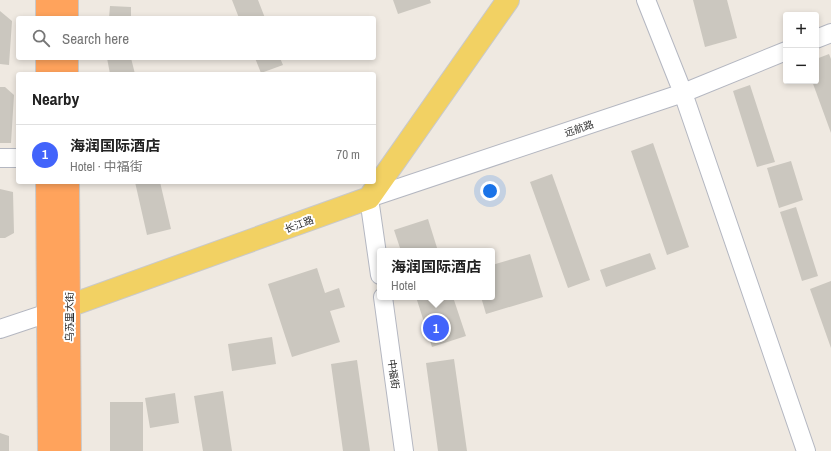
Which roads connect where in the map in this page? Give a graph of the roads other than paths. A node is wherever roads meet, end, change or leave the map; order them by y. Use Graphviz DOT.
graph roads {
  1 [pos="46,0"];
  2 [pos="67,0"];
  3 [pos="508,0"];
  4 [pos="646,0"];
  5 [pos="47,16"];
  6 [pos="67,16"];
  7 [pos="831,33"];
  8 [pos="819,38"];
  9 [pos="783,52"];
  10 [pos="47,60"];
  11 [pos="67,60"];
  12 [pos="47,72"];
  13 [pos="67,72"];
  14 [pos="683,93"];
  15 [pos="0,158"];
  16 [pos="16,158"];
  17 [pos="47,184"];
  18 [pos="68,184"];
  19 [pos="369,198"];
  20 [pos="377,254"];
  21 [pos="383,300"];
  22 [pos="69,306"];
  23 [pos="48,313"];
  24 [pos="0,329"];
  25 [pos="48,451"];
  26 [pos="70,451"];
  27 [pos="404,451"];
  28 [pos="806,451"];
  1 -- 5 [label="highway"];
  2 -- 6 [label="highway"];
  3 -- 19 [label="main road"];
  4 -- 14 [label="street"];
  7 -- 8 [label="street"];
  9 -- 14 [label="street, 远航路"];
  10 -- 12 [label="highway"];
  11 -- 13 [label="highway"];
  14 -- 19 [label="street, 远航路"];
  14 -- 28 [label="street"];
  15 -- 16 [label="street"];
  17 -- 23 [label="highway"];
  18 -- 22 [label="highway, 乌苏里大街"];
  19 -- 20 [label="street"];
  19 -- 22 [label="main road, 长江路"];
  21 -- 27 [label="street, 中福街"];
  22 -- 23 [label="main road, 长江路"];
  22 -- 26 [label="highway, 乌苏里大街"];
  23 -- 24 [label="street, 长江路"];
  23 -- 25 [label="highway"];
}
